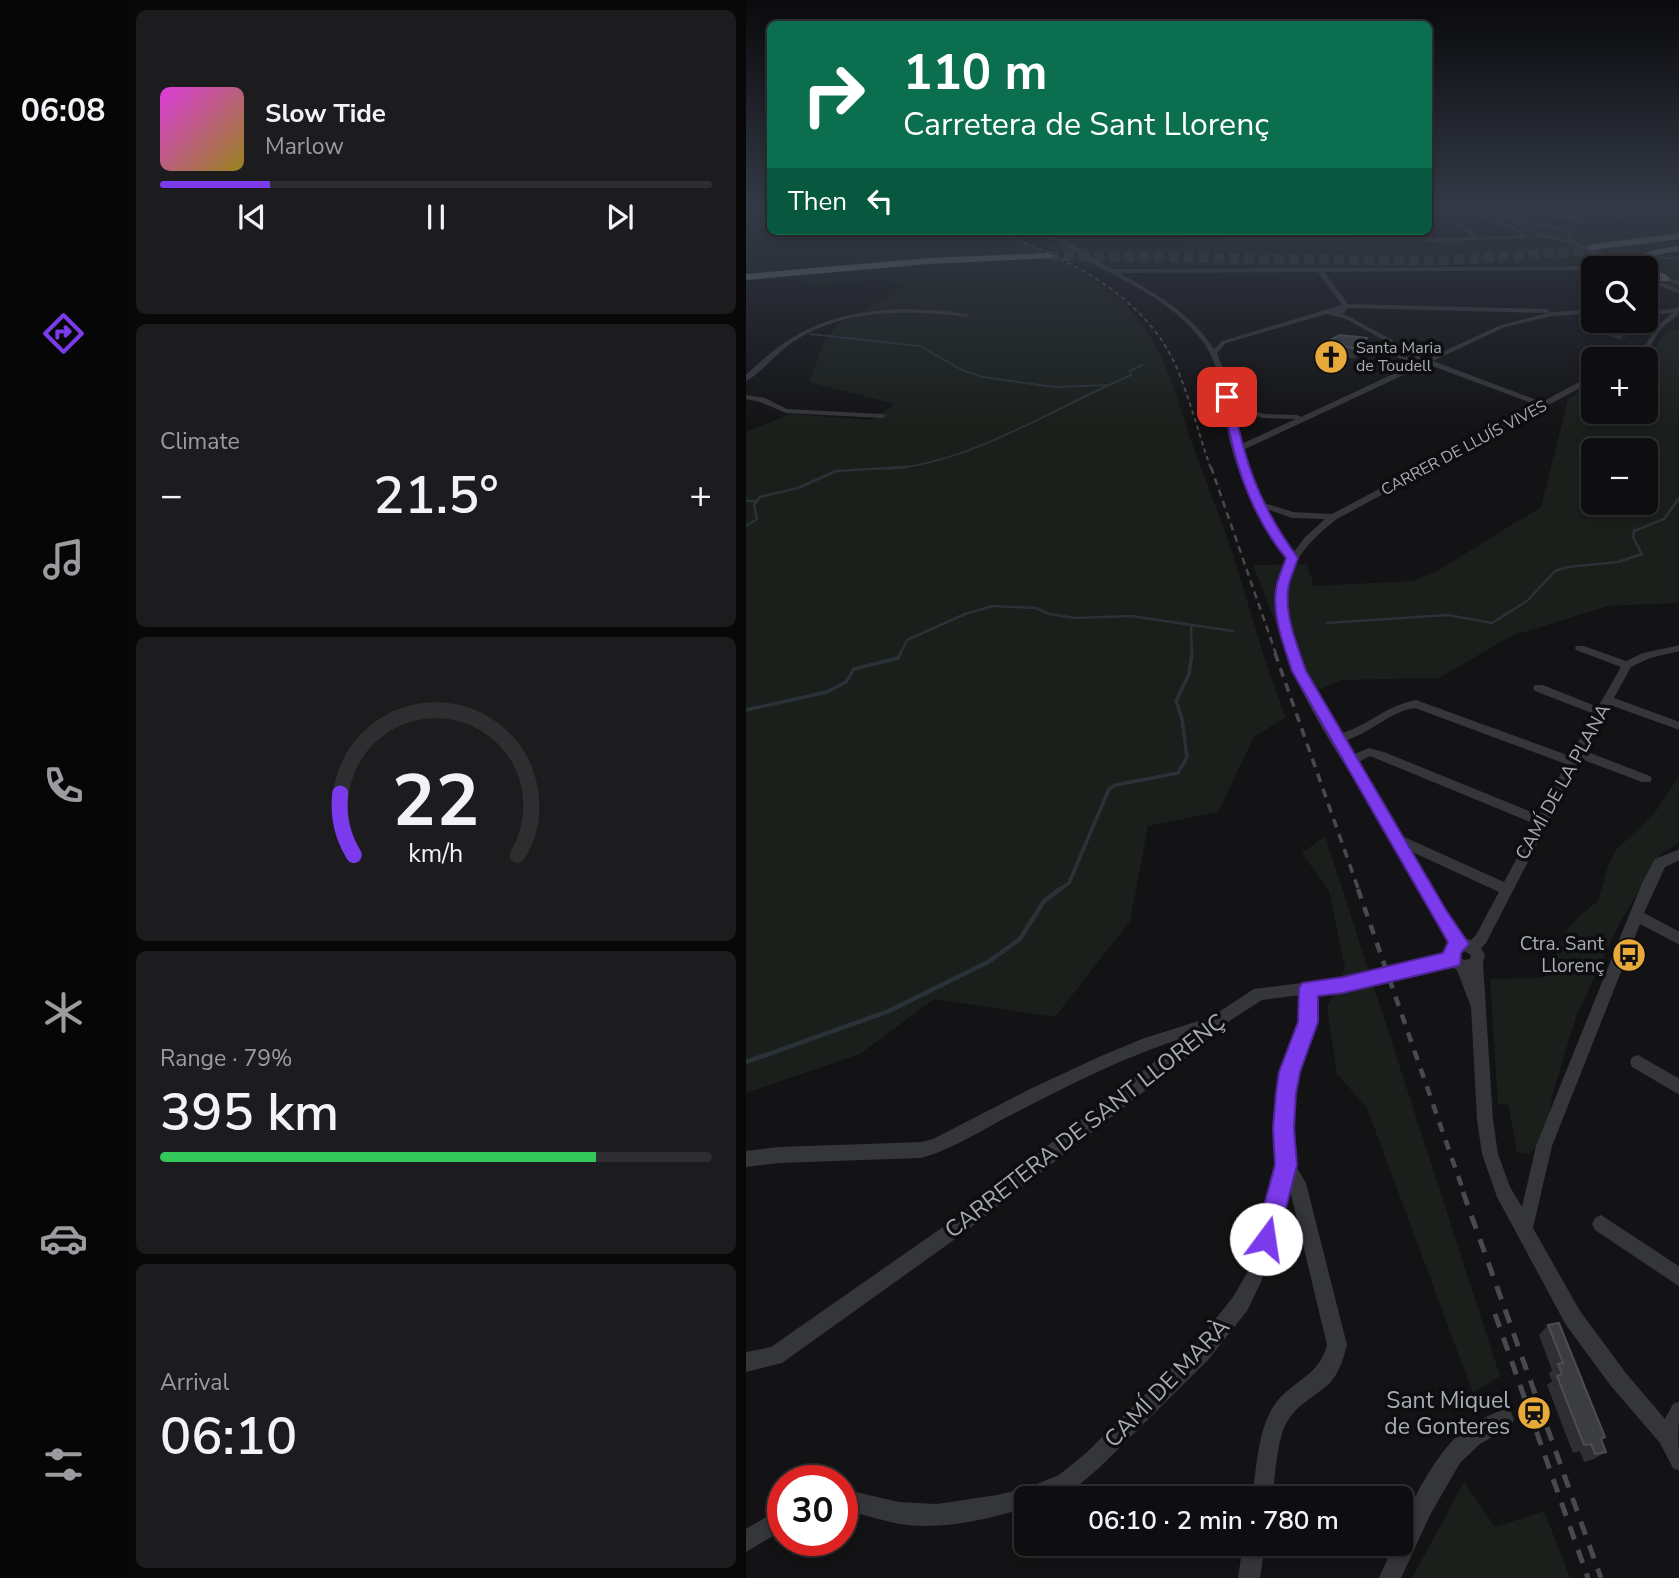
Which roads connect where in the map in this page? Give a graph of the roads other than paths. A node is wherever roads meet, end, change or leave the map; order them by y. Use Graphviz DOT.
graph roads {
  1 [pos="1128,282"];
  2 [pos="1328,282"];
  3 [pos="1658,284"];
  4 [pos="1679,292"];
  5 [pos="1346,306"];
  6 [pos="1477,309"];
  7 [pos="1678,309"];
  8 [pos="1326,312"];
  9 [pos="1581,312"];
  10 [pos="1658,312"];
  11 [pos="1552,314"];
  12 [pos="967,315"];
  13 [pos="1341,315"];
  14 [pos="1495,322"];
  15 [pos="1658,323"];
  16 [pos="1661,325"];
  17 [pos="1205,339"];
  18 [pos="1342,339"];
  19 [pos="1224,342"];
  20 [pos="1648,347"];
  21 [pos="1214,353"];
  22 [pos="1423,362"];
  23 [pos="746,379"];
  24 [pos="1581,384"];
  25 [pos="746,397"];
  26 [pos="1228,405"];
  27 [pos="1543,405"];
  28 [pos="882,416"];
  29 [pos="1304,416"];
  30 [pos="1234,439"];
  31 [pos="1253,441"];
  32 [pos="1237,450"];
  33 [pos="1260,504"];
  34 [pos="1334,517"];
  35 [pos="1292,558"];
  36 [pos="1580,648"];
  37 [pos="1679,648"];
  38 [pos="1627,665"];
  39 [pos="1539,688"];
  40 [pos="1604,706"];
  41 [pos="1679,726"];
  42 [pos="1354,736"];
  43 [pos="1336,739"];
  44 [pos="1369,752"];
  45 [pos="1575,757"];
  46 [pos="1350,761"];
  47 [pos="1646,779"];
  48 [pos="1541,821"];
  49 [pos="1398,840"];
  50 [pos="1679,853"];
  51 [pos="1442,861"];
  52 [pos="1420,879"];
  53 [pos="1505,889"];
  54 [pos="1636,915"];
  55 [pos="1679,939"];
  56 [pos="1466,946"];
  57 [pos="1464,963"];
  58 [pos="1308,988"];
  59 [pos="1215,1022"];
  60 [pos="1638,1062"];
  61 [pos="1679,1088"];
  62 [pos="746,1159"];
  63 [pos="1286,1165"];
  64 [pos="1601,1224"];
  65 [pos="1522,1226"];
  66 [pos="1679,1278"];
  67 [pos="746,1362"];
  68 [pos="1679,1411"];
  69 [pos="1504,1419"];
  70 [pos="1673,1438"];
  71 [pos="1679,1461"];
  72 [pos="1058,1486"];
  73 [pos="1265,1486"];
  74 [pos="1014,1501"];
  75 [pos="858,1503"];
  76 [pos="767,1528"];
  77 [pos="746,1541"];
  78 [pos="1252,1556"];
  79 [pos="1249,1578"];
  80 [pos="1390,1578"];
  1 -- 17 [label="street"];
  2 -- 5 [label="street"];
  3 -- 4 [label="street"];
  5 -- 6 [label="street"];
  5 -- 8 [label="street"];
  5 -- 13 [label="street"];
  6 -- 11 [label="street"];
  6 -- 14 [label="street"];
  7 -- 10 [label="street"];
  7 -- 16 [label="street"];
  8 -- 13 [label="street"];
  8 -- 19 [label="street"];
  9 -- 11 [label="street"];
  11 -- 14 [label="street"];
  12 -- 23 [label="street"];
  13 -- 22 [label="street"];
  14 -- 22 [label="street"];
  15 -- 16 [label="street"];
  16 -- 20 [label="street"];
  17 -- 19 [label="street"];
  17 -- 21 [label="street"];
  18 -- 22 [label="street"];
  19 -- 21 [label="street"];
  21 -- 26 [label="street"];
  22 -- 27 [label="street"];
  22 -- 29 [label="street"];
  24 -- 27 [label="street, CARRER DE LLUÍS VIVES"];
  25 -- 28 [label="street"];
  26 -- 29 [label="street"];
  26 -- 30 [label="street"];
  27 -- 34 [label="street, CARRER DE LLUÍS VIVES"];
  29 -- 31 [label="street"];
  30 -- 31 [label="street"];
  30 -- 32 [label="street"];
  31 -- 32 [label="street"];
  32 -- 33 [label="street"];
  33 -- 34 [label="street"];
  33 -- 35 [label="street"];
  34 -- 35 [label="street, CARRER DE LLUÍS VIVES"];
  35 -- 43 [label="street"];
  36 -- 38 [label="street"];
  37 -- 38 [label="street"];
  38 -- 40 [label="street, CAMÍ DE LA PLANA"];
  39 -- 40 [label="street"];
  40 -- 41 [label="street"];
  40 -- 45 [label="street, CAMÍ DE LA PLANA"];
  42 -- 43 [label="street"];
  42 -- 44 [label="street"];
  42 -- 45 [label="street"];
  43 -- 46 [label="street"];
  44 -- 46 [label="street"];
  44 -- 48 [label="street"];
  45 -- 47 [label="street"];
  45 -- 48 [label="street, CAMÍ DE LA PLANA"];
  46 -- 49 [label="street"];
  48 -- 53 [label="street, CAMÍ DE LA PLANA"];
  49 -- 51 [label="street"];
  49 -- 52 [label="street"];
  50 -- 54 [label="street"];
  51 -- 52 [label="street"];
  51 -- 53 [label="street"];
  52 -- 56 [label="street"];
  53 -- 56 [label="street, CAMÍ DE LA PLANA"];
  54 -- 55 [label="street"];
  54 -- 65 [label="street"];
  56 -- 57 [label="street"];
  56 -- 57 [label="street"];
  57 -- 58 [label="street, CARRETERA DE SANT LLORENÇ, bridge"];
  57 -- 65 [label="street"];
  58 -- 59 [label="street, CARRETERA DE SANT LLORENÇ"];
  58 -- 63 [label="street, CAMÍ DE MARÀ"];
  59 -- 62 [label="street"];
  59 -- 67 [label="street, CARRETERA DE SANT LLORENÇ"];
  60 -- 61 [label="street"];
  63 -- 72 [label="street, CAMÍ DE MARÀ"];
  63 -- 73 [label="street"];
  64 -- 66 [label="street"];
  65 -- 70 [label="street"];
  68 -- 70 [label="street"];
  69 -- 80 [label="street"];
  70 -- 71 [label="street"];
  74 -- 75 [label="street, CAMÍ DE MARÀ"];
  76 -- 77 [label="street"];
  78 -- 79 [label="street"];
}
